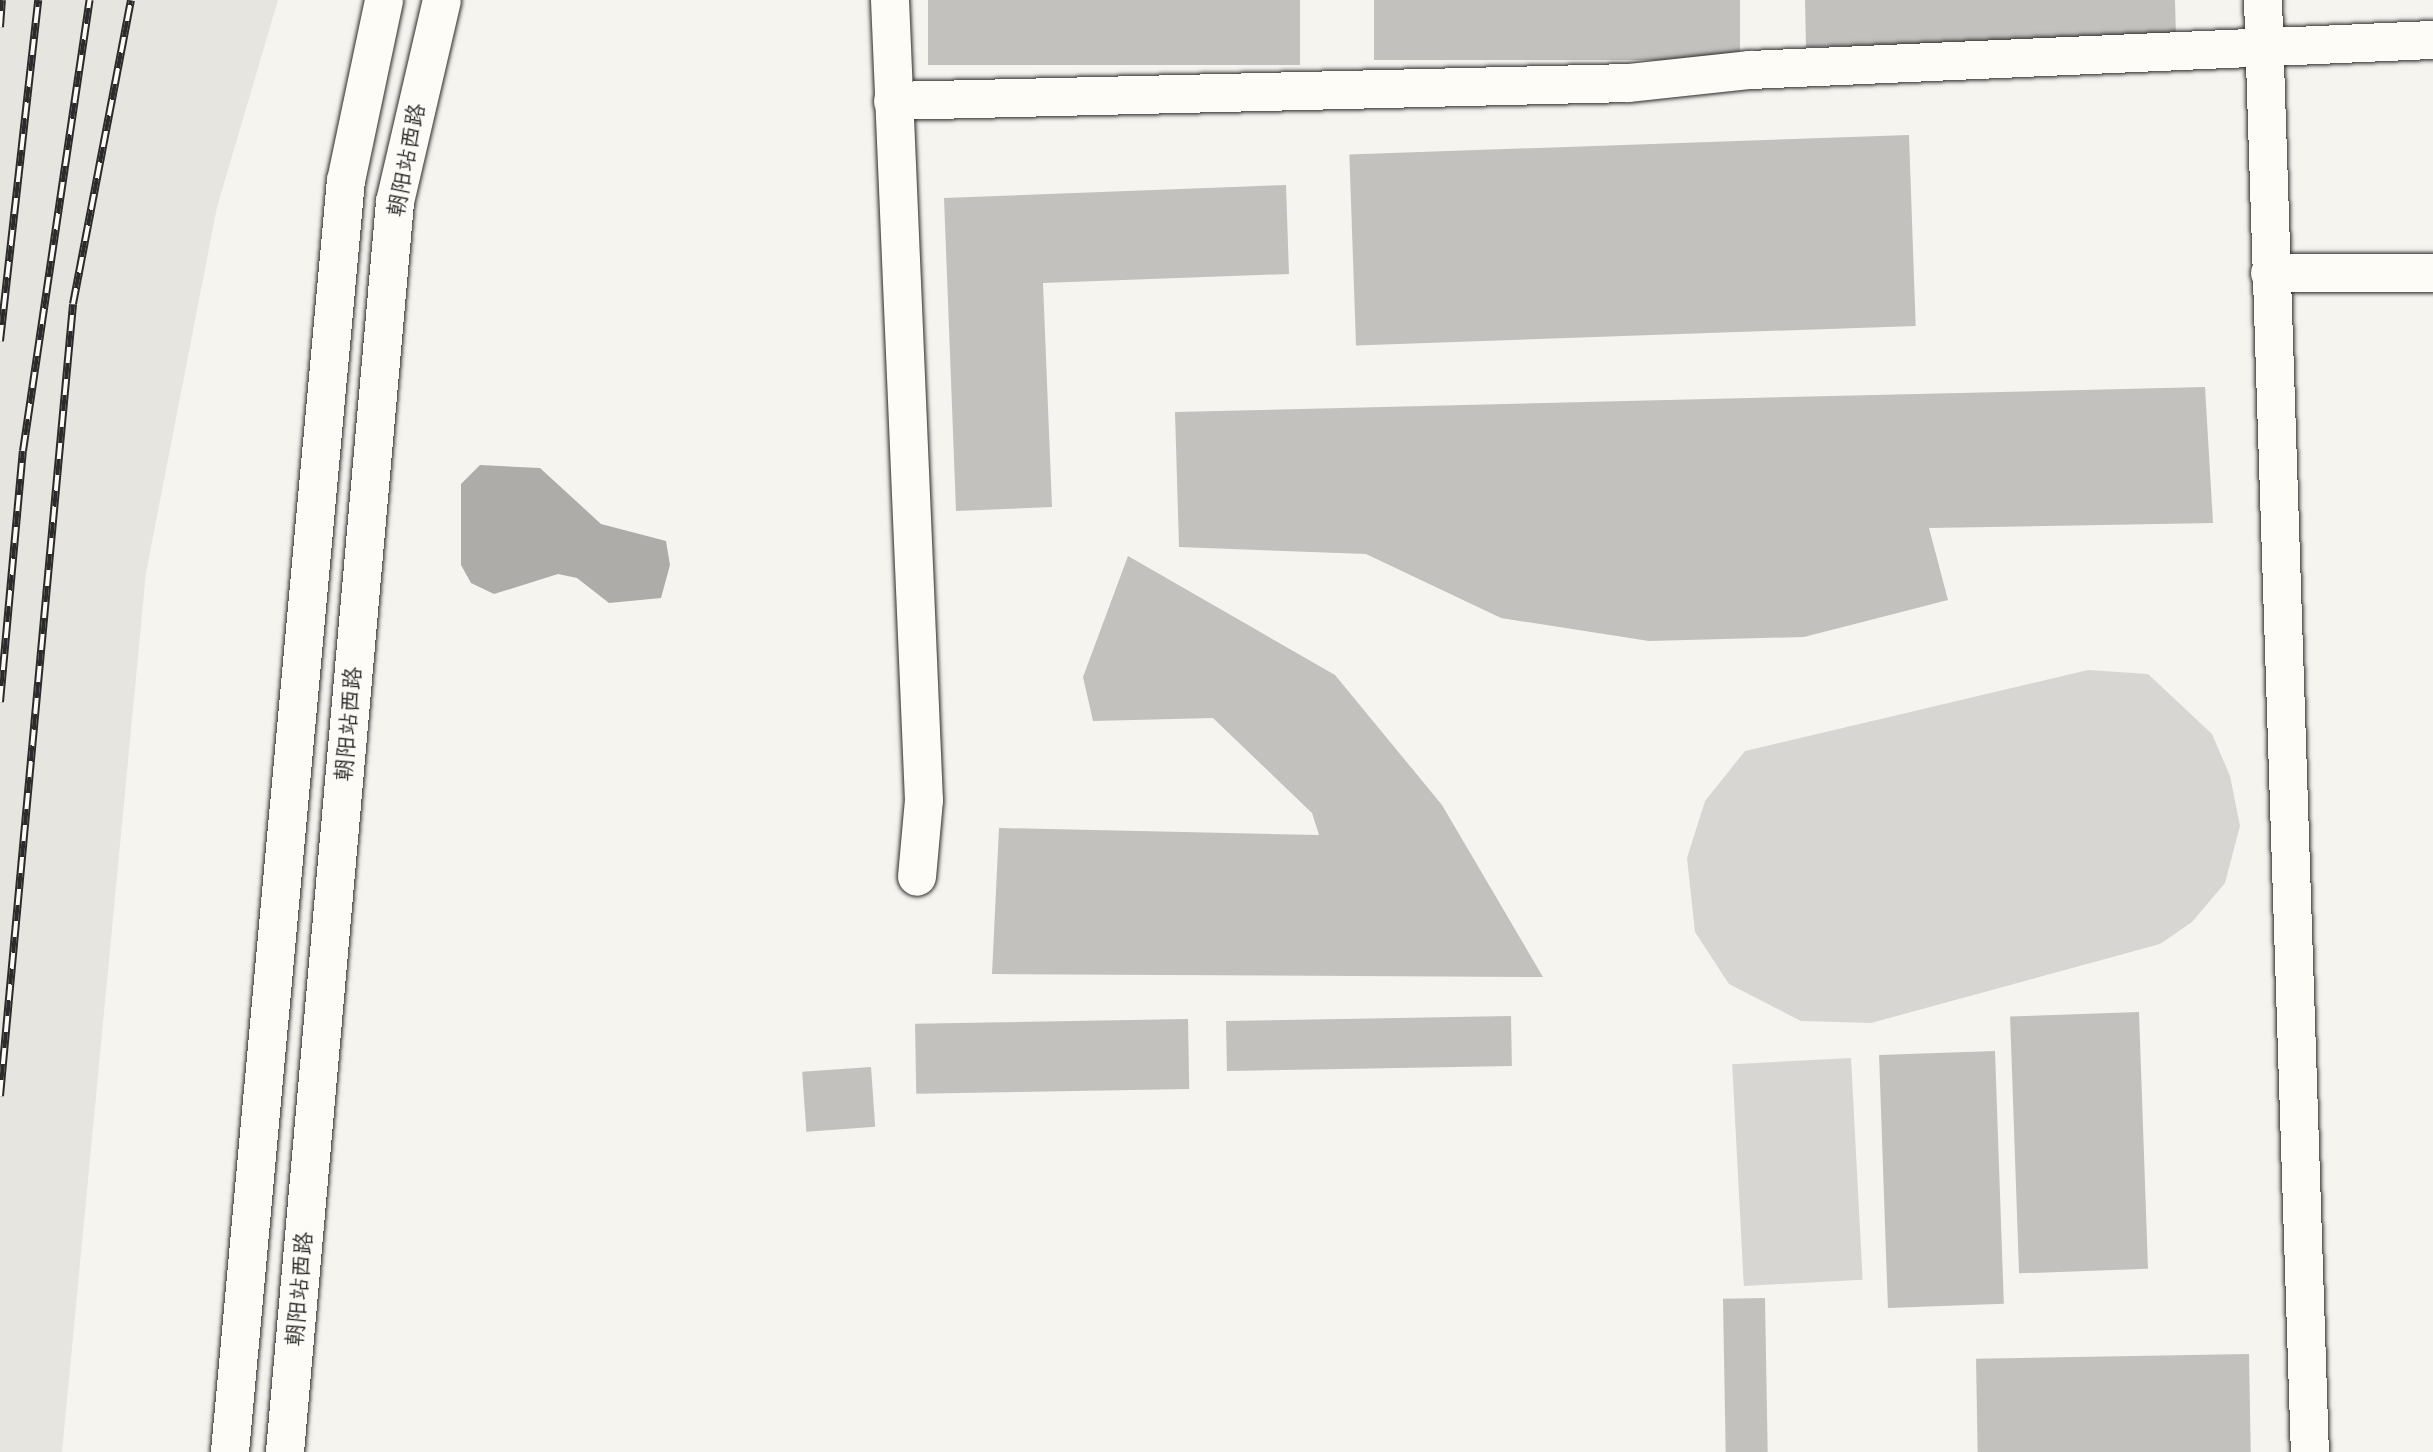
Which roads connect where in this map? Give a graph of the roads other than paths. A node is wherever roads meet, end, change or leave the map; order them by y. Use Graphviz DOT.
graph roads {
  1 [pos="384,0"];
  2 [pos="442,0"];
  3 [pos="890,0"];
  4 [pos="2263,0"];
  5 [pos="2433,40"];
  6 [pos="2264,50"];
  7 [pos="893,101"];
  8 [pos="2270,273"];
  9 [pos="2433,273"];
  10 [pos="917,877"];
  11 [pos="230,1452"];
  12 [pos="285,1452"];
  13 [pos="2310,1452"];
  1 -- 11 [label="street"];
  2 -- 12 [label="street, 朝阳站西路"];
  3 -- 7 [label="street"];
  4 -- 6 [label="street"];
  5 -- 6 [label="street"];
  6 -- 7 [label="street"];
  6 -- 8 [label="street"];
  7 -- 10 [label="street"];
  8 -- 9 [label="street"];
  8 -- 13 [label="street"];
}
